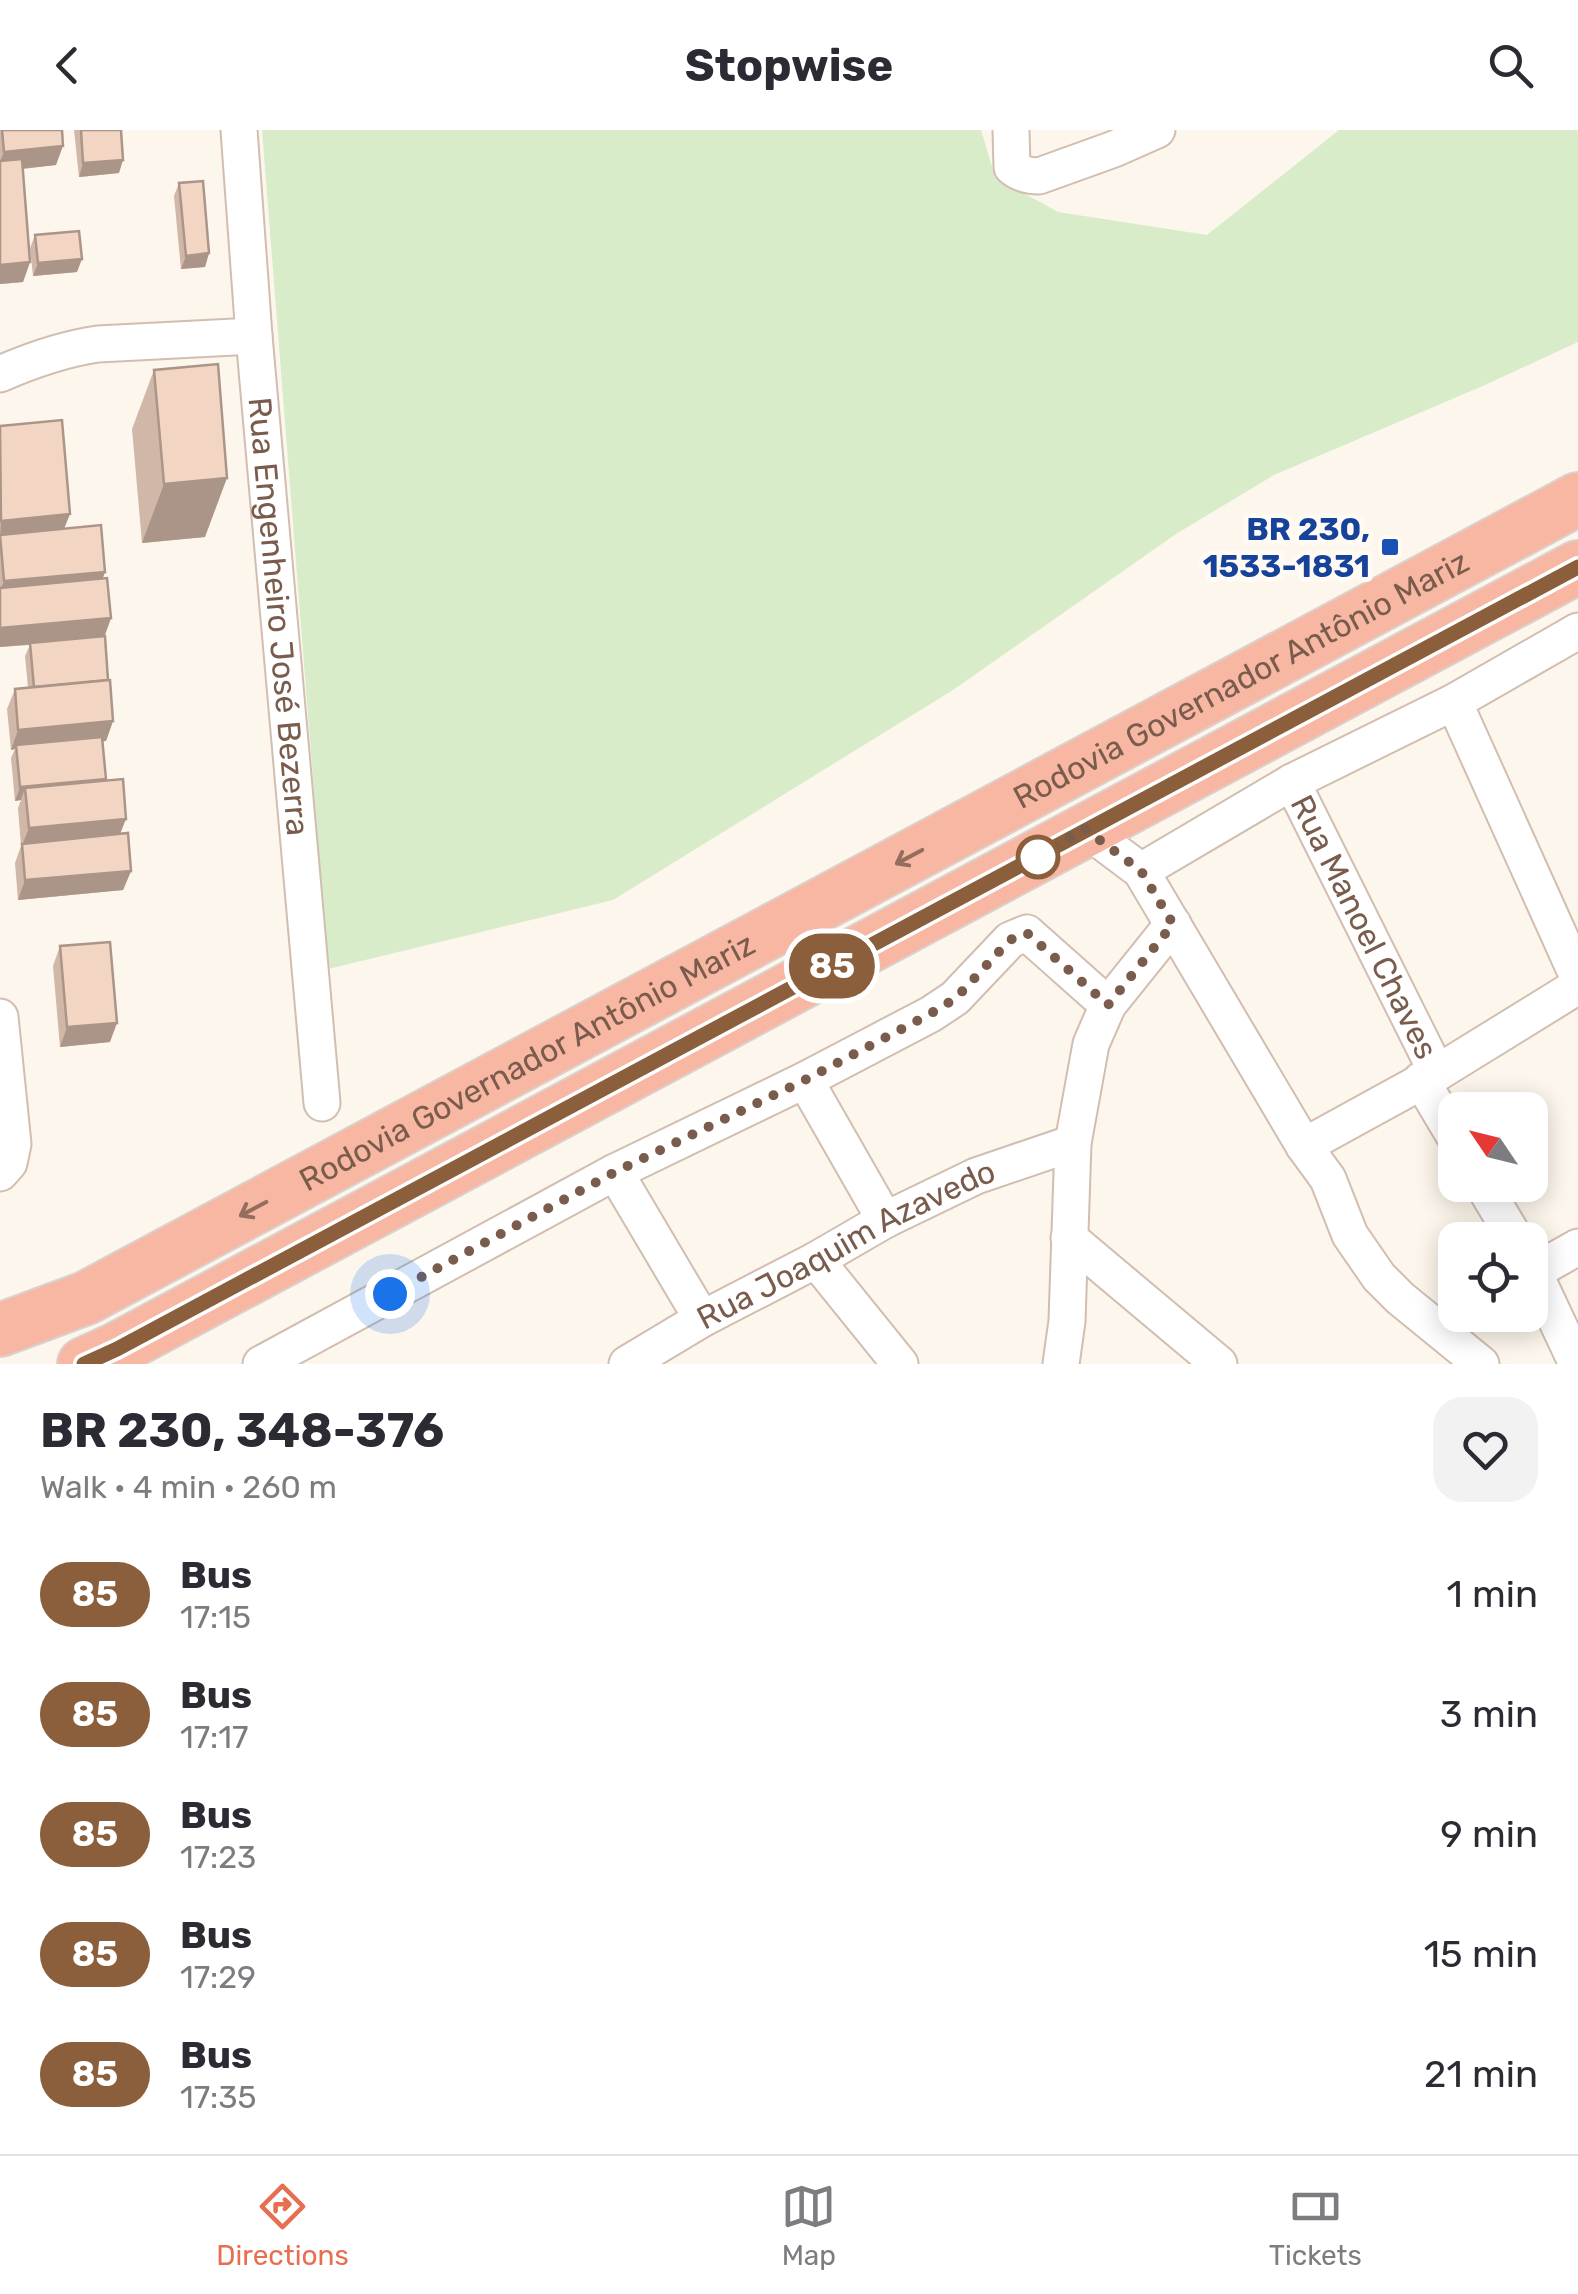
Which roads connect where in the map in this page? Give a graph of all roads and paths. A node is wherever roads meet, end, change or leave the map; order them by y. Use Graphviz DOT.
graph roads {
  1 [pos="239,130"];
  2 [pos="1010,130"];
  3 [pos="1157,130"];
  4 [pos="254,336"];
  5 [pos="0,374"];
  6 [pos="1578,500"];
  7 [pos="1575,577"];
  8 [pos="1578,631"];
  9 [pos="1454,702"];
  10 [pos="1292,782"];
  11 [pos="1085,829"];
  12 [pos="1141,871"];
  13 [pos="1173,924"];
  14 [pos="1578,977"];
  15 [pos="1578,986"];
  16 [pos="1108,1005"];
  17 [pos="0,1017"];
  18 [pos="1429,1076"];
  19 [pos="805,1080"];
  20 [pos="1438,1097"];
  21 [pos="322,1104"];
  22 [pos="1073,1143"];
  23 [pos="1304,1146"];
  24 [pos="6,1159"];
  25 [pos="615,1172"];
  26 [pos="885,1220"];
  27 [pos="1068,1238"];
  28 [pos="1578,1247"];
  29 [pos="816,1260"];
  30 [pos="1548,1262"];
  31 [pos="1548,1304"];
  32 [pos="1438,1317"];
  33 [pos="0,1330"];
  34 [pos="1457,1332"];
  35 [pos="692,1339"];
  36 [pos="110,1359"];
  37 [pos="262,1364"];
  38 [pos="627,1364"];
  39 [pos="900,1364"];
  40 [pos="1061,1364"];
  41 [pos="1219,1364"];
  42 [pos="1481,1364"];
  43 [pos="1577,1364"];
  1 -- 4 [label="street, Rua Engenheiro José Bezerra"];
  2 -- 3 [label="street"];
  4 -- 5 [label="street"];
  4 -- 21 [label="street, Rua Engenheiro José Bezerra"];
  6 -- 33 [label="highway, Rodovia Governador Antônio Mariz, one-way"];
  7 -- 11 [label="highway, Rodovia Governador Antônio Mariz"];
  8 -- 9 [label="street"];
  9 -- 10 [label="street"];
  9 -- 14 [label="street"];
  10 -- 12 [label="street"];
  10 -- 18 [label="street, Rua Manoel Chaves"];
  11 -- 12 [label="street"];
  11 -- 36 [label="highway, Rodovia Governador Antônio Mariz"];
  12 -- 13 [label="street"];
  13 -- 16 [label="street"];
  13 -- 23 [label="street"];
  15 -- 18 [label="street"];
  16 -- 19 [label="street"];
  16 -- 22 [label="street"];
  17 -- 24 [label="street"];
  18 -- 20 [label="street, Rua Manoel Chaves"];
  18 -- 23 [label="street"];
  19 -- 25 [label="street"];
  19 -- 26 [label="street"];
  22 -- 26 [label="street, Rua Joaquim Azavedo"];
  22 -- 27 [label="street"];
  23 -- 32 [label="street"];
  25 -- 35 [label="street"];
  25 -- 37 [label="street"];
  26 -- 29 [label="street, Rua Joaquim Azavedo"];
  27 -- 40 [label="street"];
  27 -- 41 [label="street"];
  28 -- 30 [label="street"];
  29 -- 35 [label="street, Rua Joaquim Azavedo"];
  29 -- 39 [label="street"];
  31 -- 43 [label="street"];
  34 -- 42 [label="street"];
  35 -- 38 [label="street, Rua Joaquim Azavedo"];
}
